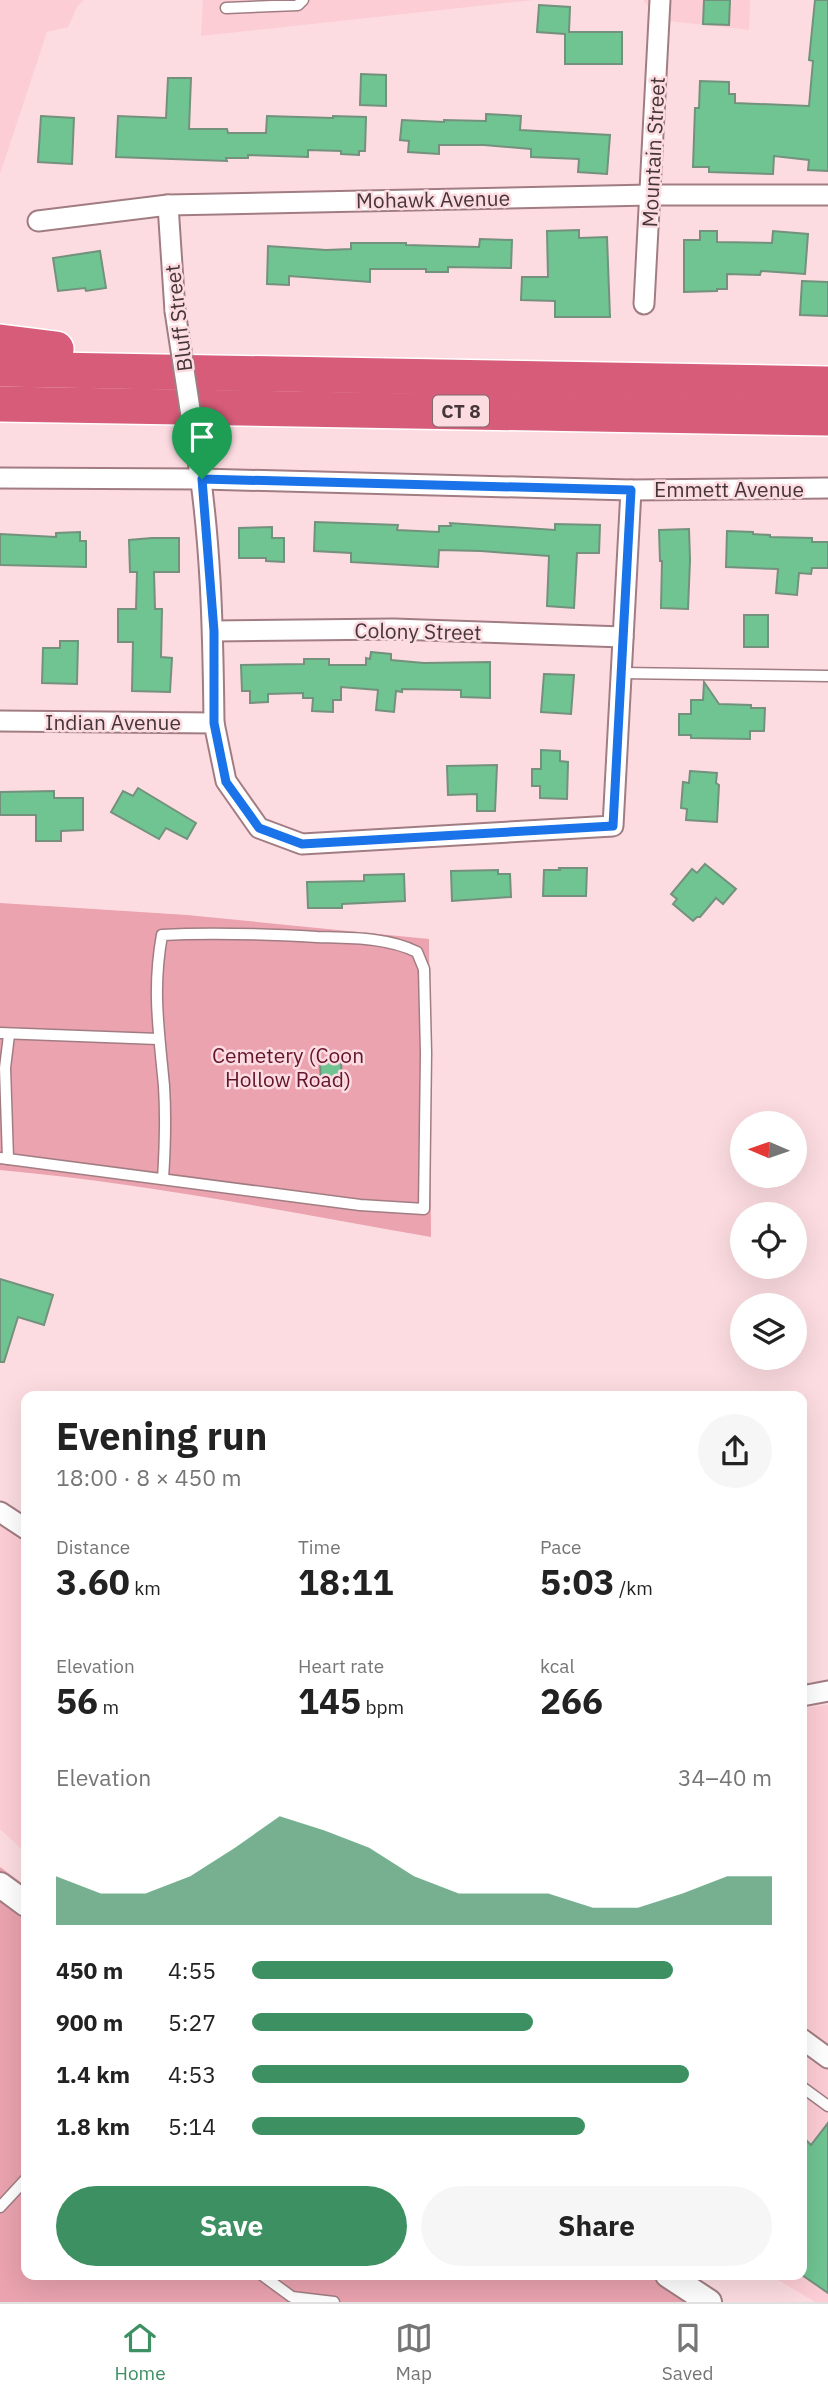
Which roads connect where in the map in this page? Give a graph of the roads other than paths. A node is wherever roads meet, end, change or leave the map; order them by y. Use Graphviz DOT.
graph roads {
  1 [pos="303,0"];
  2 [pos="660,0"];
  3 [pos="226,8"];
  4 [pos="651,195"];
  5 [pos="828,195"];
  6 [pos="168,205"];
  7 [pos="38,221"];
  8 [pos="644,304"];
  9 [pos="0,342"];
  10 [pos="0,369"];
  11 [pos="275,373"];
  12 [pos="828,384"];
  13 [pos="0,404"];
  14 [pos="94,405"];
  15 [pos="0,415"];
  16 [pos="828,418"];
  17 [pos="0,478"];
  18 [pos="202,479"];
  19 [pos="828,488"];
  20 [pos="631,490"];
  21 [pos="214,631"];
  22 [pos="623,638"];
  23 [pos="621,673"];
  24 [pos="828,676"];
  25 [pos="0,721"];
  26 [pos="214,723"];
  27 [pos="4,1034"];
  28 [pos="158,1039"];
  29 [pos="4,1159"];
  30 [pos="163,1179"];
  31 [pos="0,1512"];
  32 [pos="21,1526"];
  33 [pos="828,1691"];
  34 [pos="807,1695"];
  35 [pos="0,1885"];
  36 [pos="21,1900"];
  37 [pos="807,2043"];
  38 [pos="828,2059"];
  39 [pos="807,2091"];
  40 [pos="828,2106"];
  41 [pos="21,2184"];
  42 [pos="0,2207"];
  43 [pos="267,2280"];
  44 [pos="676,2280"];
  45 [pos="293,2300"];
  46 [pos="334,2302"];
  47 [pos="709,2302"];
  1 -- 3 [label="lane"];
  2 -- 4 [label="street, Mountain Street"];
  4 -- 5 [label="street, Mohawk Avenue"];
  4 -- 6 [label="street, Mohawk Avenue"];
  4 -- 8 [label="street, Mountain Street"];
  6 -- 7 [label="street, Mohawk Avenue"];
  6 -- 18 [label="street, Bluff Street, bridge"];
  9 -- 11 [label="highway"];
  10 -- 11 [label="highway, CT 8"];
  11 -- 12 [label="highway, CT 8"];
  13 -- 14 [label="highway, CT 8"];
  14 -- 15 [label="highway"];
  14 -- 16 [label="highway, CT 8"];
  17 -- 18 [label="street, Emmett Avenue"];
  18 -- 20 [label="street, Emmett Avenue"];
  18 -- 21 [label="street, Bluff Street"];
  19 -- 20 [label="street, Emmett Avenue"];
  20 -- 22 [label="street"];
  21 -- 22 [label="street, Colony Street"];
  21 -- 26 [label="street, Bluff Street"];
  22 -- 23 [label="street"];
  23 -- 24 [label="lane"];
  23 -- 26 [label="street"];
  25 -- 26 [label="street, Indian Avenue"];
  27 -- 28 [label="lane"];
  27 -- 29 [label="lane"];
  28 -- 30 [label="lane"];
  28 -- 30 [label="lane"];
  29 -- 30 [label="lane"];
  31 -- 32 [label="street"];
  33 -- 34 [label="street"];
  35 -- 36 [label="street"];
  37 -- 38 [label="street"];
  39 -- 40 [label="lane"];
  41 -- 42 [label="lane"];
  43 -- 45 [label="lane"];
  44 -- 47 [label="street"];
  45 -- 46 [label="lane"];
}
